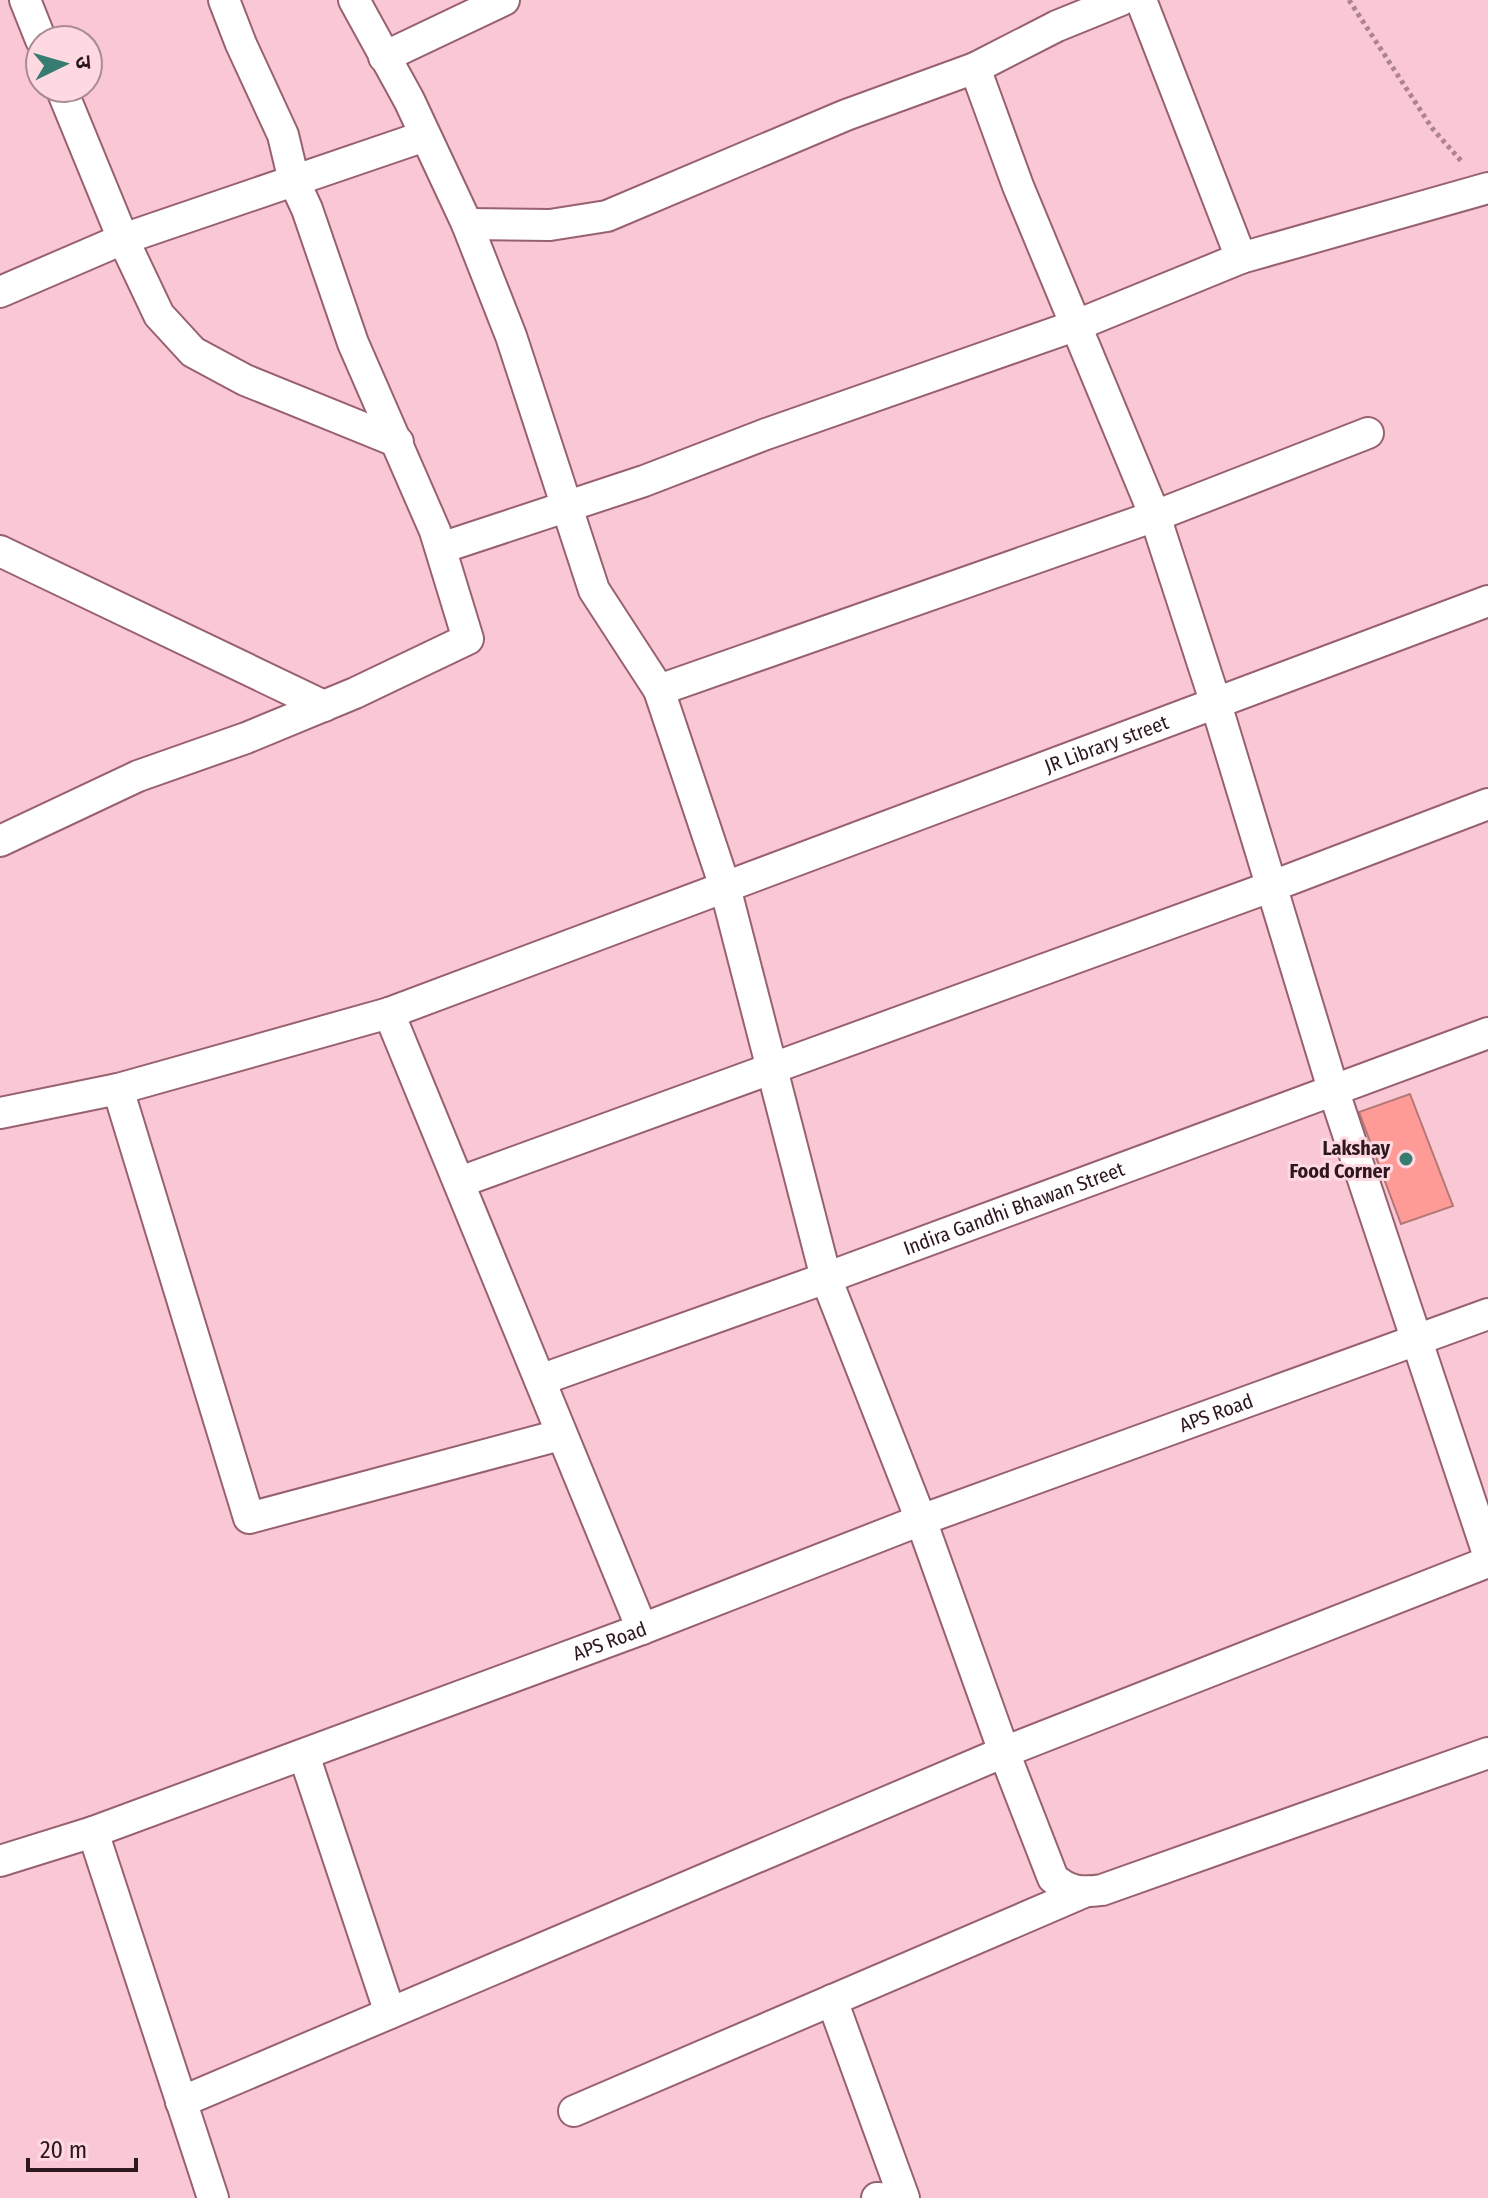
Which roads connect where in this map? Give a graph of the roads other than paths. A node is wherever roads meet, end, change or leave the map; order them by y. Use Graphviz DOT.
graph roads {
  1 [pos="25,0"];
  2 [pos="224,0"];
  3 [pos="354,0"];
  4 [pos="504,0"];
  5 [pos="1121,0"];
  6 [pos="1141,0"];
  7 [pos="35,24"];
  8 [pos="384,57"];
  9 [pos="975,68"];
  10 [pos="68,104"];
  11 [pos="425,136"];
  12 [pos="1482,180"];
  13 [pos="294,181"];
  14 [pos="467,224"];
  15 [pos="123,239"];
  16 [pos="1241,258"];
  17 [pos="0,292"];
  18 [pos="1077,325"];
  19 [pos="1368,433"];
  20 [pos="398,442"];
  21 [pos="569,506"];
  22 [pos="1155,516"];
  23 [pos="441,548"];
  24 [pos="0,551"];
  25 [pos="1488,601"];
  26 [pos="659,690"];
  27 [pos="1216,704"];
  28 [pos="324,706"];
  29 [pos="1488,804"];
  30 [pos="0,841"];
  31 [pos="725,887"];
  32 [pos="1270,887"];
  33 [pos="389,1013"];
  34 [pos="1488,1033"];
  35 [pos="772,1069"];
  36 [pos="118,1089"];
  37 [pos="1333,1089"];
  38 [pos="0,1113"];
  39 [pos="460,1182"];
  40 [pos="826,1278"];
  41 [pos="1488,1314"];
  42 [pos="1417,1340"];
  43 [pos="540,1380"];
  44 [pos="560,1435"];
  45 [pos="921,1520"];
  46 [pos="1488,1554"];
  47 [pos="1488,1562"];
  48 [pos="642,1629"];
  49 [pos="1004,1752"];
  50 [pos="1488,1753"];
  51 [pos="304,1755"];
  52 [pos="93,1832"];
  53 [pos="0,1861"];
  54 [pos="1082,1893"];
  55 [pos="832,2000"];
  56 [pos="390,2013"];
  57 [pos="181,2102"];
  58 [pos="574,2111"];
  59 [pos="213,2198"];
  60 [pos="904,2198"];
  1 -- 7 [label="street"];
  2 -- 13 [label="street"];
  3 -- 8 [label="street"];
  4 -- 8 [label="street"];
  5 -- 9 [label="street"];
  6 -- 16 [label="street"];
  8 -- 11 [label="street"];
  9 -- 14 [label="street"];
  9 -- 18 [label="street"];
  10 -- 15 [label="street"];
  11 -- 13 [label="street"];
  11 -- 14 [label="street"];
  12 -- 16 [label="street"];
  13 -- 15 [label="street"];
  13 -- 20 [label="street"];
  14 -- 21 [label="street"];
  15 -- 17 [label="street"];
  15 -- 20 [label="street"];
  16 -- 18 [label="street"];
  18 -- 21 [label="street"];
  18 -- 22 [label="street"];
  19 -- 22 [label="street"];
  20 -- 23 [label="street"];
  21 -- 23 [label="street"];
  21 -- 26 [label="street"];
  22 -- 26 [label="street"];
  22 -- 27 [label="street"];
  23 -- 28 [label="street"];
  24 -- 28 [label="street"];
  25 -- 27 [label="street, JR Library street"];
  26 -- 31 [label="street"];
  27 -- 31 [label="street, JR Library street"];
  27 -- 32 [label="street"];
  28 -- 30 [label="street"];
  29 -- 32 [label="street"];
  31 -- 33 [label="street, JR Library street"];
  31 -- 35 [label="street"];
  32 -- 35 [label="street"];
  32 -- 37 [label="street"];
  33 -- 36 [label="street, JR Library street"];
  33 -- 39 [label="street"];
  34 -- 37 [label="street, Indira Gandhi Bhawan Street"];
  35 -- 39 [label="street"];
  35 -- 40 [label="street"];
  36 -- 38 [label="street, JR Library street"];
  36 -- 44 [label="street"];
  37 -- 40 [label="street, Indira Gandhi Bhawan Street"];
  37 -- 42 [label="street"];
  39 -- 43 [label="street"];
  40 -- 43 [label="street, Indira Gandhi Bhawan Street"];
  40 -- 45 [label="street"];
  41 -- 42 [label="street, APS Road"];
  42 -- 45 [label="street, APS Road"];
  42 -- 46 [label="street"];
  43 -- 44 [label="street"];
  44 -- 48 [label="street"];
  45 -- 48 [label="street, APS Road"];
  45 -- 49 [label="street"];
  47 -- 49 [label="street"];
  48 -- 51 [label="street, APS Road"];
  49 -- 54 [label="street"];
  49 -- 56 [label="street"];
  50 -- 54 [label="street"];
  51 -- 52 [label="street, APS Road"];
  51 -- 56 [label="street"];
  52 -- 53 [label="street, APS Road"];
  52 -- 57 [label="street"];
  54 -- 55 [label="street"];
  55 -- 58 [label="street"];
  55 -- 60 [label="street"];
  56 -- 57 [label="street"];
  57 -- 59 [label="street"];
}
